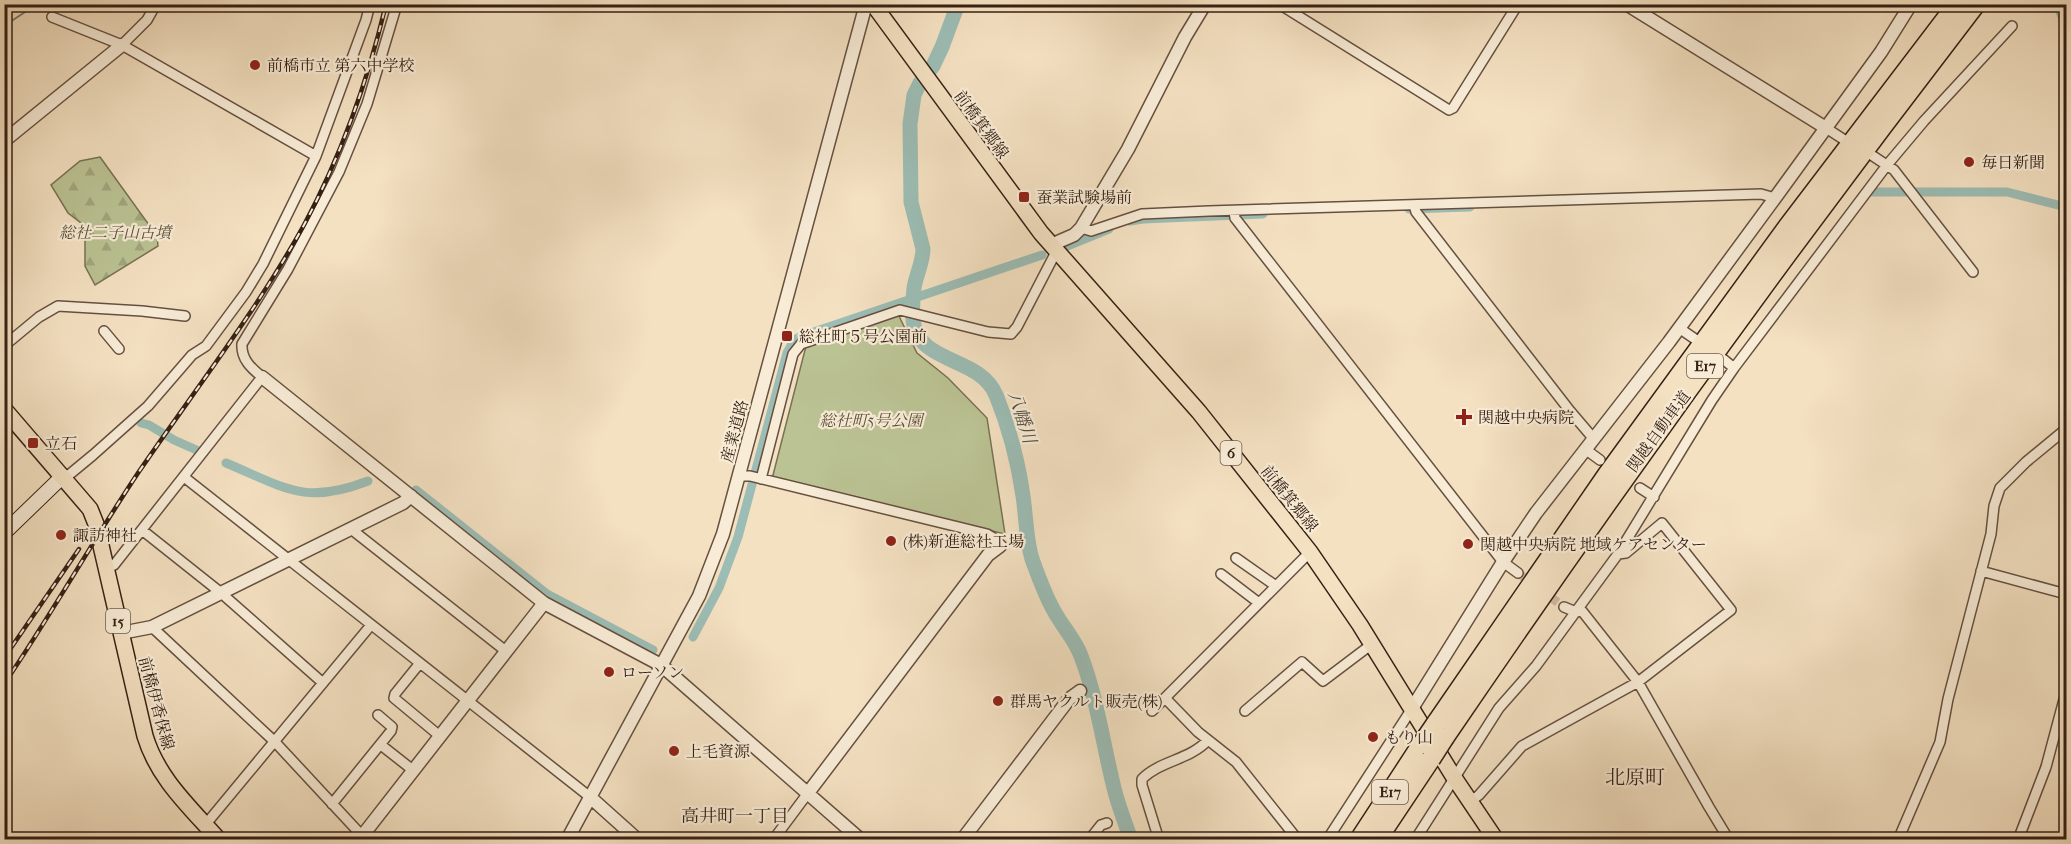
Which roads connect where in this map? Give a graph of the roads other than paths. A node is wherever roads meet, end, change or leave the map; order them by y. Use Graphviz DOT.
graph roads {
  1 [pos="156,4"];
  2 [pos="370,4"];
  3 [pos="397,4"];
  4 [pos="866,4"];
  5 [pos="873,4"];
  6 [pos="1204,4"];
  7 [pos="1279,4"];
  8 [pos="1518,4"];
  9 [pos="1626,4"];
  10 [pos="1911,4"];
  11 [pos="1957,4"];
  12 [pos="1976,4"];
  13 [pos="52,17"];
  14 [pos="2012,26"];
  15 [pos="122,45"];
  16 [pos="1826,128"];
  17 [pos="1843,138"];
  18 [pos="4,141"];
  19 [pos="316,156"];
  20 [pos="1873,156"];
  21 [pos="1887,165"];
  22 [pos="1775,198"];
  23 [pos="1414,205"];
  24 [pos="1234,211"];
  25 [pos="1081,228"];
  26 [pos="1053,249"];
  27 [pos="1973,272"];
  28 [pos="185,316"];
  29 [pos="1679,328"];
  30 [pos="104,331"];
  31 [pos="1695,339"];
  32 [pos="4,346"];
  33 [pos="119,349"];
  34 [pos="1723,359"];
  35 [pos="1734,368"];
  36 [pos="262,377"];
  37 [pos="4,410"];
  38 [pos="2067,429"];
  39 [pos="1593,438"];
  40 [pos="1585,449"];
  41 [pos="1600,460"];
  42 [pos="63,476"];
  43 [pos="739,476"];
  44 [pos="184,477"];
  45 [pos="761,479"];
  46 [pos="1640,488"];
  47 [pos="411,496"];
  48 [pos="1654,497"];
  49 [pos="351,529"];
  50 [pos="142,530"];
  51 [pos="4,533"];
  52 [pos="1000,546"];
  53 [pos="1310,552"];
  54 [pos="1618,554"];
  55 [pos="1236,558"];
  56 [pos="288,559"];
  57 [pos="1503,562"];
  58 [pos="106,568"];
  59 [pos="1981,571"];
  60 [pos="1518,573"];
  61 [pos="1221,574"];
  62 [pos="1276,586"];
  63 [pos="220,592"];
  64 [pos="2067,594"];
  65 [pos="544,603"];
  66 [pos="1259,603"];
  67 [pos="1564,607"];
  68 [pos="1576,612"];
  69 [pos="371,625"];
  70 [pos="152,627"];
  71 [pos="121,633"];
  72 [pos="1372,644"];
  73 [pos="507,652"];
  74 [pos="420,663"];
  75 [pos="661,665"];
  76 [pos="1638,682"];
  77 [pos="323,683"];
  78 [pos="1080,691"];
  79 [pos="2067,692"];
  80 [pos="1166,699"];
  81 [pos="469,701"];
  82 [pos="1411,710"];
  83 [pos="1152,711"];
  84 [pos="1245,711"];
  85 [pos="378,715"];
  86 [pos="1441,730"];
  87 [pos="441,737"];
  88 [pos="1208,740"];
  89 [pos="275,742"];
  90 [pos="381,745"];
  91 [pos="1426,752"];
  92 [pos="414,771"];
  93 [pos="1455,779"];
  94 [pos="808,793"];
  95 [pos="590,797"];
  96 [pos="1470,802"];
  97 [pos="332,804"];
  98 [pos="1107,823"];
  99 [pos="206,824"];
  100 [pos="363,839"];
  101 [pos="219,840"];
  102 [pos="567,840"];
  103 [pos="638,840"];
  104 [pos="773,840"];
  105 [pos="861,840"];
  106 [pos="962,840"];
  107 [pos="1089,840"];
  108 [pos="1159,840"];
  109 [pos="1298,840"];
  110 [pos="1327,840"];
  111 [pos="1359,840"];
  112 [pos="1377,840"];
  113 [pos="1414,840"];
  114 [pos="1496,840"];
  115 [pos="1729,840"];
  116 [pos="1898,840"];
  117 [pos="2018,840"];
  1 -- 15 [label="street"];
  2 -- 19 [label="street"];
  3 -- 36 [label="street"];
  4 -- 43 [label="street, 産業道路"];
  5 -- 26 [label="main road, 前橋箕郷線 / 6"];
  6 -- 25 [label="street"];
  7 -- 8 [label="street"];
  9 -- 16 [label="street"];
  10 -- 16 [label="street"];
  11 -- 86 [label="highway, 関越自動車道 / E17"];
  12 -- 86 [label="highway, 関越自動車道 / E17"];
  13 -- 15 [label="street"];
  14 -- 21 [label="street"];
  15 -- 18 [label="street"];
  15 -- 19 [label="street"];
  16 -- 17 [label="street"];
  16 -- 22 [label="street"];
  19 -- 42 [label="street"];
  20 -- 21 [label="street"];
  21 -- 27 [label="street"];
  21 -- 35 [label="street"];
  22 -- 23 [label="street"];
  22 -- 29 [label="street"];
  23 -- 24 [label="street"];
  23 -- 39 [label="street"];
  24 -- 25 [label="street"];
  24 -- 57 [label="street"];
  25 -- 26 [label="street"];
  26 -- 45 [label="street"];
  26 -- 53 [label="main road, 前橋箕郷線 / 6"];
  28 -- 32 [label="street"];
  29 -- 31 [label="street"];
  29 -- 39 [label="street"];
  30 -- 33 [label="street"];
  34 -- 35 [label="street"];
  35 -- 48 [label="street"];
  36 -- 44 [label="street"];
  36 -- 47 [label="street"];
  37 -- 42 [label="main road, 前橋伊香保線 / 15"];
  38 -- 59 [label="street"];
  39 -- 40 [label="street"];
  40 -- 41 [label="street"];
  40 -- 57 [label="street"];
  42 -- 51 [label="main road"];
  42 -- 58 [label="main road, 前橋伊香保線 / 15"];
  43 -- 45 [label="street"];
  43 -- 75 [label="street, 産業道路"];
  44 -- 50 [label="street"];
  44 -- 56 [label="street"];
  45 -- 52 [label="street"];
  46 -- 48 [label="street"];
  47 -- 49 [label="street"];
  47 -- 65 [label="street"];
  48 -- 54 [label="street"];
  49 -- 56 [label="street"];
  49 -- 73 [label="street"];
  50 -- 58 [label="street"];
  50 -- 63 [label="street"];
  52 -- 94 [label="street"];
  53 -- 62 [label="street"];
  53 -- 72 [label="main road, 前橋箕郷線 / 6"];
  54 -- 68 [label="street"];
  54 -- 76 [label="street"];
  55 -- 62 [label="street"];
  56 -- 63 [label="street"];
  56 -- 69 [label="street"];
  57 -- 60 [label="street"];
  57 -- 82 [label="street"];
  58 -- 71 [label="main road, 前橋伊香保線 / 15"];
  59 -- 64 [label="street"];
  59 -- 116 [label="street"];
  61 -- 66 [label="street"];
  62 -- 66 [label="street"];
  63 -- 70 [label="street"];
  63 -- 77 [label="street"];
  65 -- 73 [label="street"];
  65 -- 75 [label="street"];
  66 -- 80 [label="street"];
  67 -- 68 [label="street"];
  68 -- 76 [label="street"];
  68 -- 93 [label="street"];
  69 -- 74 [label="street"];
  69 -- 77 [label="street"];
  70 -- 71 [label="street"];
  70 -- 89 [label="street"];
  71 -- 99 [label="main road, 前橋伊香保線 / 15"];
  72 -- 82 [label="main road, 前橋箕郷線 / 6"];
  72 -- 84 [label="street"];
  73 -- 81 [label="street"];
  74 -- 81 [label="street"];
  74 -- 87 [label="street"];
  75 -- 94 [label="street"];
  75 -- 95 [label="street, 産業道路"];
  76 -- 96 [label="street"];
  76 -- 115 [label="street"];
  77 -- 89 [label="street"];
  78 -- 106 [label="street"];
  79 -- 117 [label="street"];
  80 -- 83 [label="street"];
  80 -- 88 [label="street"];
  81 -- 87 [label="street"];
  81 -- 95 [label="street"];
  82 -- 93 [label="main road, 前橋箕郷線 / 6"];
  82 -- 110 [label="street"];
  85 -- 90 [label="street"];
  86 -- 91 [label="highway, 関越自動車道, bridge"];
  87 -- 92 [label="street"];
  88 -- 108 [label="street"];
  88 -- 109 [label="street"];
  89 -- 97 [label="street"];
  89 -- 99 [label="street"];
  90 -- 92 [label="street"];
  90 -- 97 [label="street"];
  91 -- 111 [label="highway, 関越自動車道 / E17"];
  91 -- 112 [label="highway, 関越自動車道 / E17"];
  92 -- 100 [label="street"];
  93 -- 96 [label="main road, 前橋箕郷線 / 6"];
  93 -- 113 [label="street"];
  94 -- 104 [label="street"];
  94 -- 105 [label="street"];
  95 -- 102 [label="street, 産業道路"];
  95 -- 103 [label="street"];
  96 -- 114 [label="main road, 前橋箕郷線 / 6"];
  97 -- 100 [label="street"];
  98 -- 107 [label="street"];
  99 -- 101 [label="main road, 前橋伊香保線 / 15"];
}
